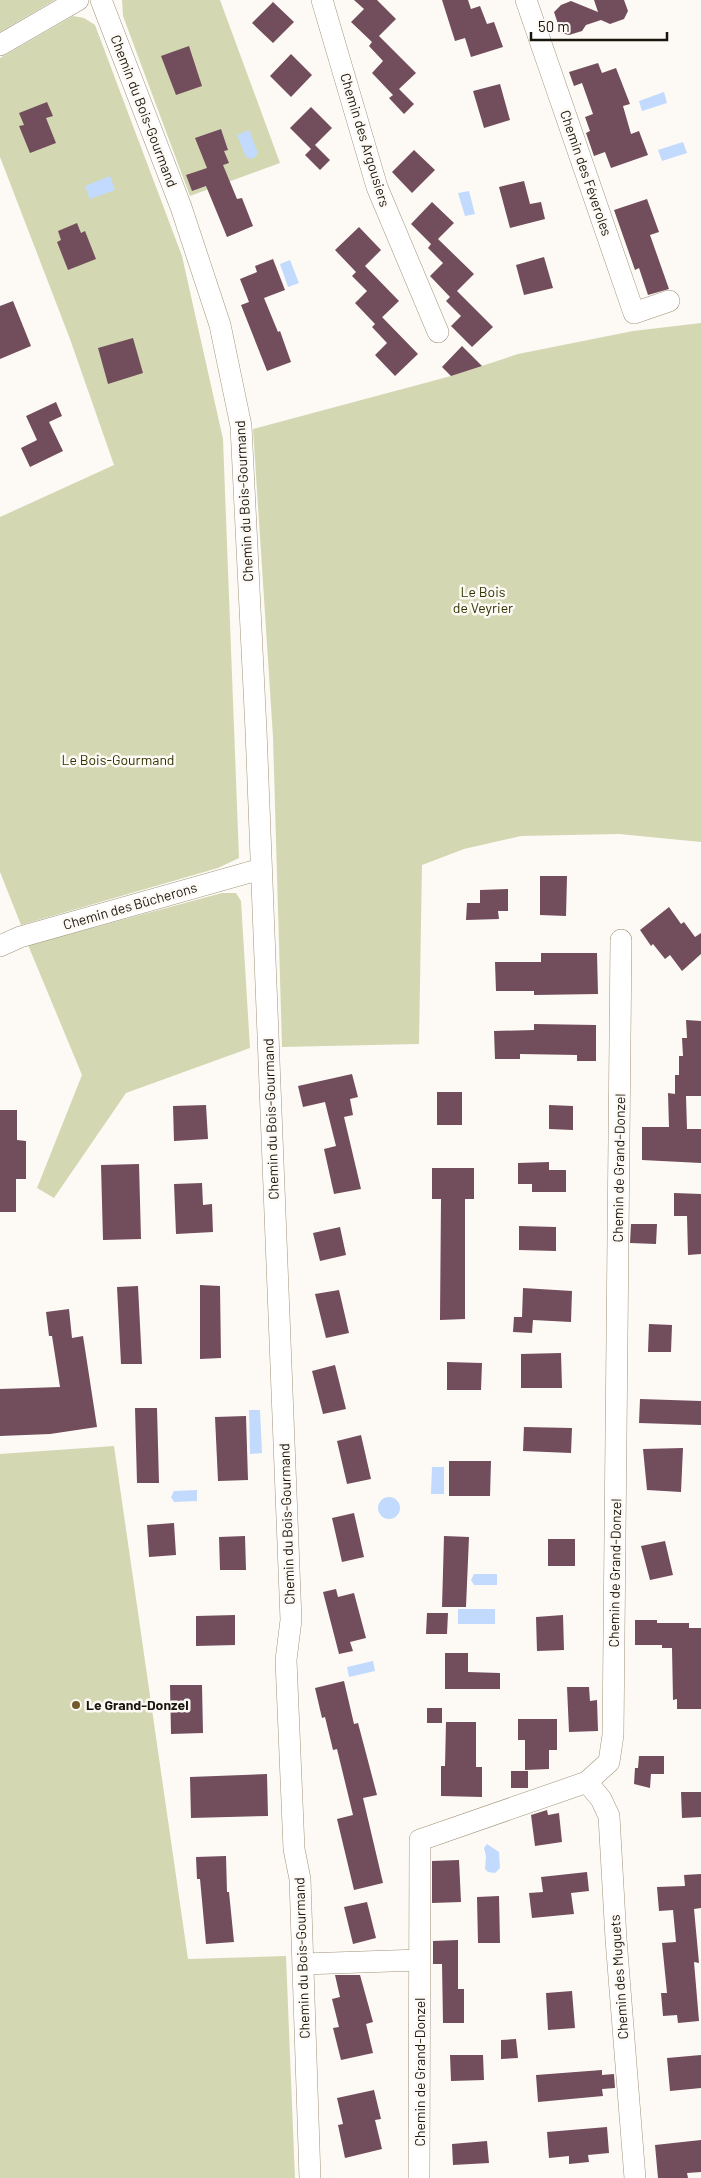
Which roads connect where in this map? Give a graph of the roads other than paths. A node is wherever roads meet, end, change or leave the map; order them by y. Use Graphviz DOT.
graph roads {
  1 [pos="78,0"];
  2 [pos="102,0"];
  3 [pos="322,0"];
  4 [pos="526,0"];
  5 [pos="0,45"];
  6 [pos="669,301"];
  7 [pos="438,332"];
  8 [pos="260,869"];
  9 [pos="621,940"];
  10 [pos="0,946"];
  11 [pos="587,1782"];
  12 [pos="303,1964"];
  13 [pos="420,1964"];
  14 [pos="310,2178"];
  15 [pos="420,2178"];
  16 [pos="635,2178"];
  1 -- 5 [label="street"];
  2 -- 8 [label="street, Chemin du Bois-Gourmand"];
  3 -- 7 [label="street, Chemin des Argousiers"];
  4 -- 6 [label="street, Chemin des Féveroles"];
  8 -- 10 [label="street, Chemin des Bûcherons"];
  8 -- 12 [label="street, Chemin du Bois-Gourmand"];
  9 -- 11 [label="street, Chemin de Grand-Donzel"];
  11 -- 13 [label="street, Chemin de Grand-Donzel"];
  11 -- 16 [label="street, Chemin des Muguets"];
  12 -- 13 [label="street"];
  12 -- 14 [label="street, Chemin du Bois-Gourmand"];
  13 -- 15 [label="street, Chemin de Grand-Donzel"];
}
